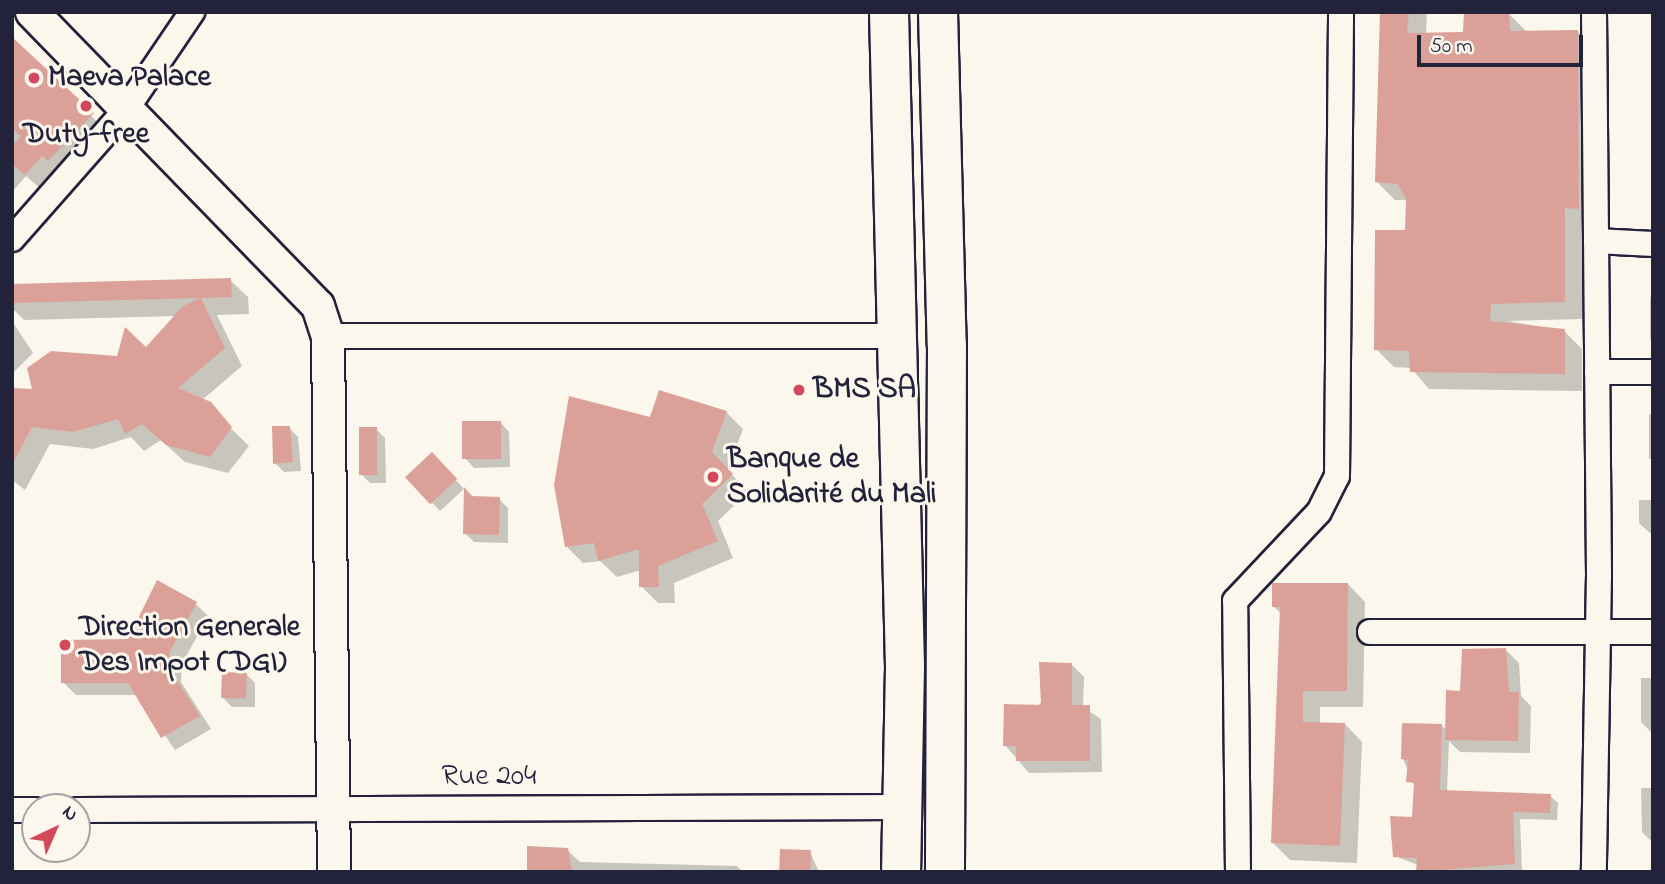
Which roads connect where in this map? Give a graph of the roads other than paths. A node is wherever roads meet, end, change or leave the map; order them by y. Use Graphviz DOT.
graph roads {
  1 [pos="192,12"];
  2 [pos="889,12"];
  3 [pos="938,12"];
  4 [pos="1341,12"];
  5 [pos="1594,12"];
  6 [pos="36,14"];
  7 [pos="125,111"];
  8 [pos="12,239"];
  9 [pos="1596,241"];
  10 [pos="1653,244"];
  11 [pos="328,336"];
  12 [pos="897,336"];
  13 [pos="1597,372"];
  14 [pos="1653,372"];
  15 [pos="1598,631"];
  16 [pos="1370,632"];
  17 [pos="1653,632"];
  18 [pos="902,807"];
  19 [pos="334,809"];
  20 [pos="91,810"];
  21 [pos="334,872"];
  22 [pos="901,872"];
  23 [pos="945,872"];
  24 [pos="1238,872"];
  25 [pos="1594,872"];
  1 -- 7 [label="street"];
  2 -- 12 [label="main road"];
  3 -- 23 [label="main road"];
  4 -- 24 [label="street"];
  5 -- 9 [label="street"];
  6 -- 7 [label="street"];
  7 -- 8 [label="street"];
  7 -- 11 [label="street"];
  9 -- 10 [label="street"];
  9 -- 13 [label="street"];
  11 -- 12 [label="street"];
  11 -- 19 [label="street"];
  12 -- 18 [label="main road"];
  13 -- 14 [label="street"];
  13 -- 15 [label="street"];
  15 -- 16 [label="street"];
  15 -- 17 [label="street"];
  15 -- 25 [label="street"];
  18 -- 19 [label="street, Rue 204"];
  18 -- 22 [label="main road"];
  19 -- 20 [label="street, Rue 204"];
  19 -- 21 [label="street"];
}
